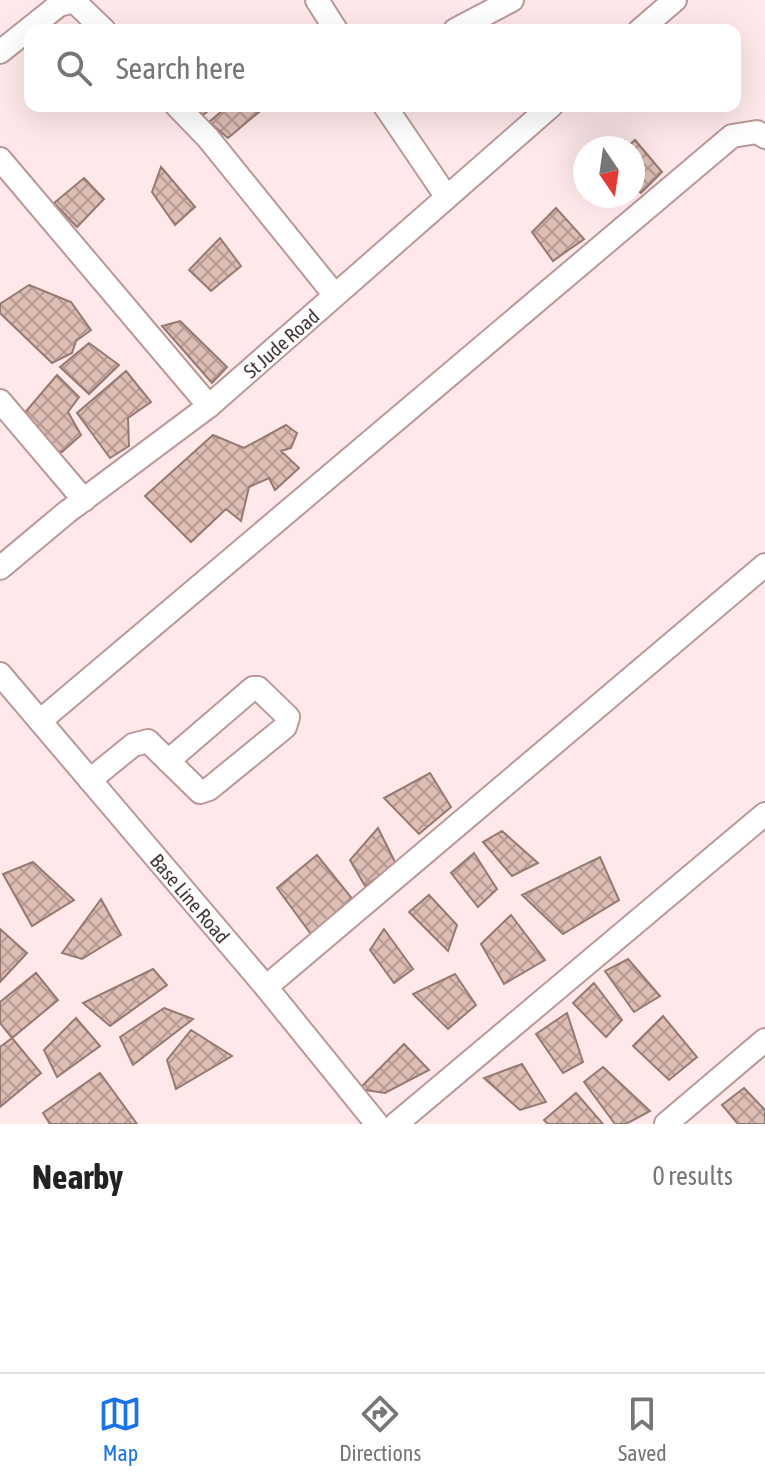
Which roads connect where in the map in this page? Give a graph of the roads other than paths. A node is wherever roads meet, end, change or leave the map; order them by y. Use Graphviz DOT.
graph roads {
  1 [pos="317,0"];
  2 [pos="512,0"];
  3 [pos="675,0"];
  4 [pos="35,24"];
  5 [pos="98,24"];
  6 [pos="332,24"];
  7 [pos="466,24"];
  8 [pos="647,24"];
  9 [pos="24,33"];
  10 [pos="0,52"];
  11 [pos="182,112"];
  12 [pos="389,112"];
  13 [pos="544,112"];
  14 [pos="765,137"];
  15 [pos="0,159"];
  16 [pos="446,196"];
  17 [pos="334,294"];
  18 [pos="0,401"];
  19 [pos="209,406"];
  20 [pos="84,500"];
  21 [pos="765,565"];
  22 [pos="0,568"];
  23 [pos="0,674"];
  24 [pos="40,721"];
  25 [pos="168,761"];
  26 [pos="90,780"];
  27 [pos="765,814"];
  28 [pos="266,987"];
  29 [pos="765,1040"];
  30 [pos="377,1124"];
  31 [pos="396,1124"];
  32 [pos="666,1124"];
  1 -- 6 [label="street"];
  2 -- 7 [label="street"];
  3 -- 8 [label="street"];
  4 -- 5 [label="street"];
  9 -- 10 [label="street"];
  11 -- 17 [label="street"];
  12 -- 16 [label="street"];
  13 -- 16 [label="street, St Jude Road"];
  14 -- 24 [label="street"];
  15 -- 19 [label="street"];
  16 -- 17 [label="street, St Jude Road"];
  17 -- 19 [label="street, St Jude Road"];
  18 -- 20 [label="street"];
  19 -- 20 [label="street, St Jude Road"];
  20 -- 22 [label="street, St Jude Road"];
  21 -- 28 [label="street"];
  23 -- 24 [label="street, Base Line Road"];
  24 -- 26 [label="street, Base Line Road"];
  25 -- 25 [label="street"];
  25 -- 26 [label="street"];
  26 -- 28 [label="street, Base Line Road"];
  27 -- 31 [label="street"];
  28 -- 30 [label="street, Base Line Road"];
  29 -- 32 [label="street"];
}
